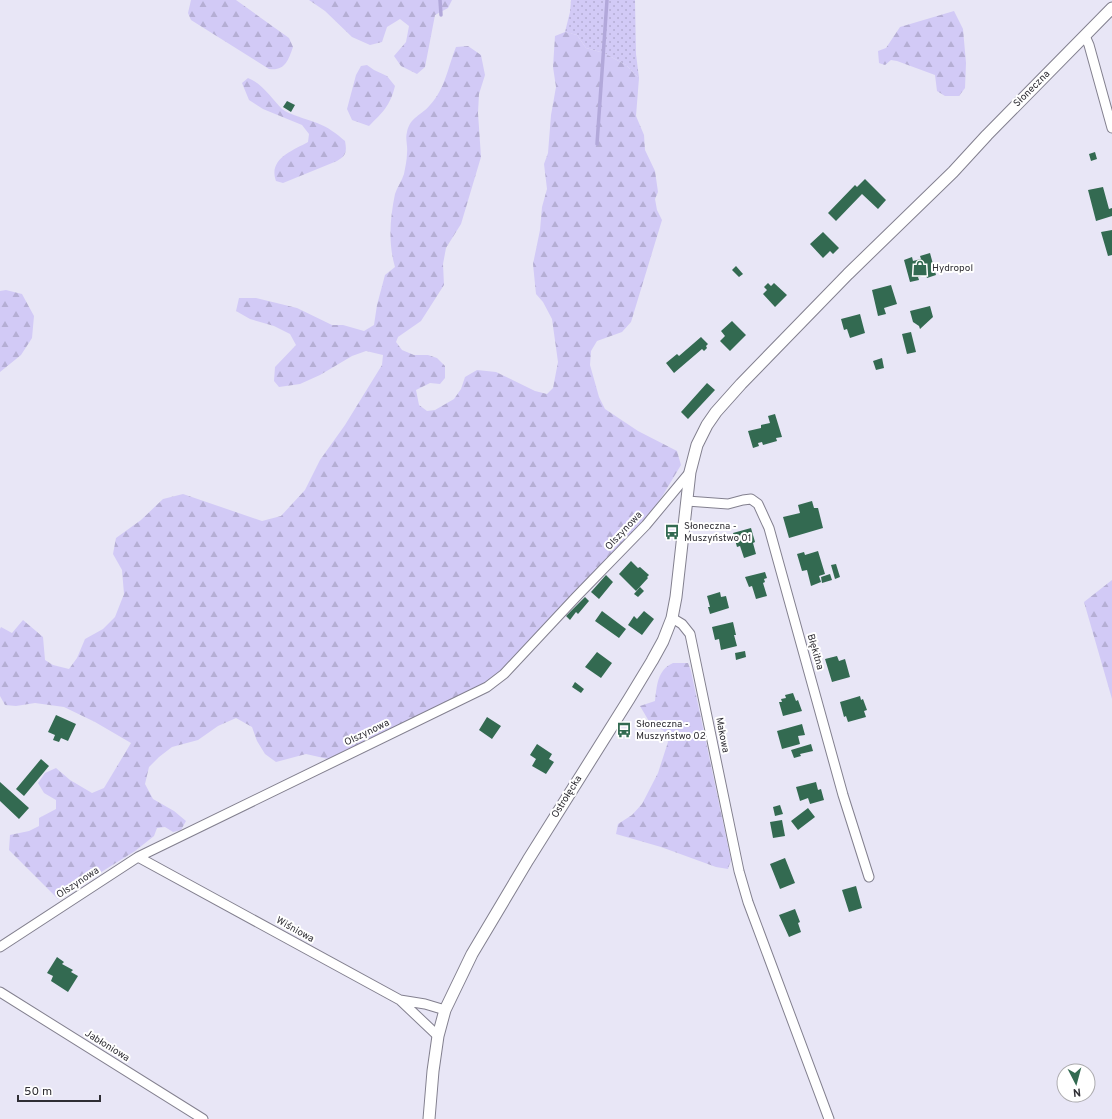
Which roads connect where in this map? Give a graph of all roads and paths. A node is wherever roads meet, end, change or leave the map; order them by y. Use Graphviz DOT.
graph roads {
  1 [pos="1112,8"];
  2 [pos="1085,36"];
  3 [pos="1112,128"];
  4 [pos="690,472"];
  5 [pos="687,502"];
  6 [pos="672,618"];
  7 [pos="138,857"];
  8 [pos="869,877"];
  9 [pos="0,947"];
  10 [pos="0,992"];
  11 [pos="400,1000"];
  12 [pos="445,1010"];
  13 [pos="438,1036"];
  14 [pos="203,1119"];
  15 [pos="429,1119"];
  16 [pos="829,1119"];
  1 -- 2 [label="street, Słoneczna"];
  2 -- 3 [label="street"];
  2 -- 4 [label="street, Słoneczna"];
  4 -- 5 [label="street, Ostrołęcka"];
  4 -- 7 [label="street, Olszynowa"];
  5 -- 6 [label="street, Ostrołęcka"];
  5 -- 8 [label="street, Błękitna"];
  6 -- 12 [label="street, Ostrołęcka"];
  6 -- 16 [label="street, Makowa"];
  7 -- 9 [label="street, Olszynowa"];
  7 -- 11 [label="street, Wiśniowa"];
  10 -- 14 [label="street, Jabłoniowa"];
  11 -- 12 [label="street, Wiśniowa"];
  11 -- 13 [label="street"];
  12 -- 13 [label="street, Ostrołęcka"];
  13 -- 15 [label="street, Ostrołęcka"];
}
